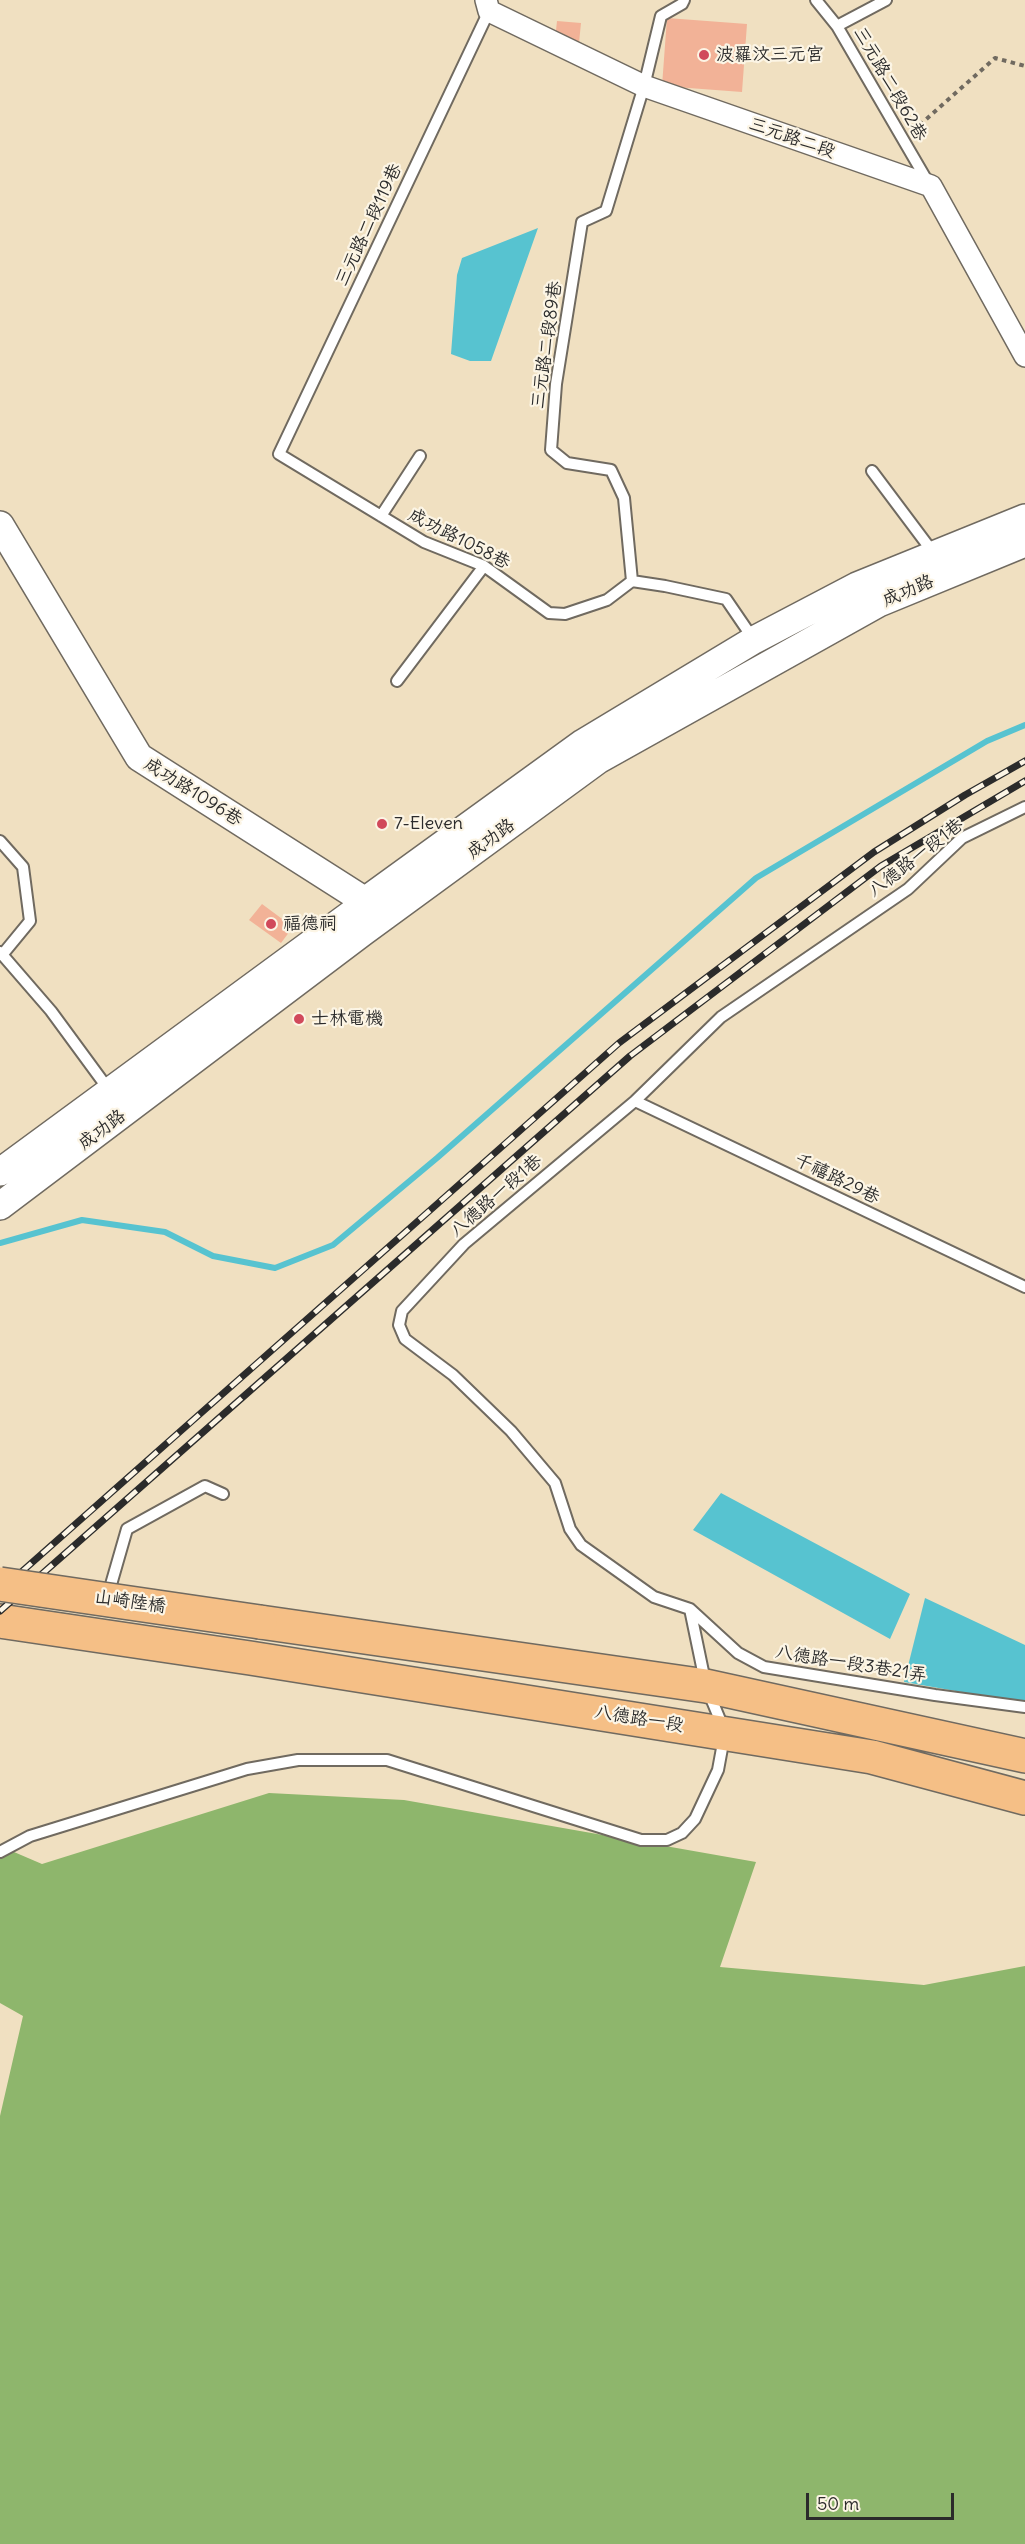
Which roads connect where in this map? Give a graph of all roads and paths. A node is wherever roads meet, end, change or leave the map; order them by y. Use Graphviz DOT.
graph roads {
  1 [pos="684,0"];
  2 [pos="816,0"];
  3 [pos="886,0"];
  4 [pos="487,6"];
  5 [pos="837,26"];
  6 [pos="1025,66"];
  7 [pos="644,86"];
  8 [pos="904,140"];
  9 [pos="931,186"];
  10 [pos="1025,356"];
  11 [pos="279,454"];
  12 [pos="420,456"];
  13 [pos="872,471"];
  14 [pos="381,516"];
  15 [pos="1025,518"];
  16 [pos="0,525"];
  17 [pos="1025,543"];
  18 [pos="935,555"];
  19 [pos="484,566"];
  20 [pos="632,581"];
  21 [pos="760,653"];
  22 [pos="398,681"];
  23 [pos="1025,807"];
  24 [pos="0,841"];
  25 [pos="373,910"];
  26 [pos="1,953"];
  27 [pos="635,1101"];
  28 [pos="118,1102"];
  29 [pos="0,1172"];
  30 [pos="0,1206"];
  31 [pos="1025,1287"];
  32 [pos="223,1494"];
  33 [pos="0,1584"];
  34 [pos="107,1599"];
  35 [pos="690,1610"];
  36 [pos="0,1621"];
  37 [pos="250,1658"];
  38 [pos="706,1686"];
  39 [pos="1025,1707"];
  40 [pos="725,1732"];
  41 [pos="1025,1756"];
  42 [pos="1025,1798"];
  43 [pos="0,1851"];
  1 -- 7 [label="lane"];
  2 -- 5 [label="lane, 三元路二段62巷"];
  3 -- 5 [label="lane"];
  4 -- 7 [label="street, 三元路二段"];
  4 -- 11 [label="lane, 三元路二段119巷"];
  5 -- 8 [label="lane, 三元路二段62巷"];
  6 -- 8 [label="path"];
  7 -- 9 [label="street, 三元路二段"];
  7 -- 20 [label="lane, 三元路二段89巷"];
  8 -- 9 [label="lane, 三元路二段62巷"];
  9 -- 10 [label="street"];
  11 -- 14 [label="lane, 成功路1058巷"];
  12 -- 14 [label="lane"];
  13 -- 18 [label="lane"];
  14 -- 19 [label="lane, 成功路1058巷"];
  15 -- 18 [label="street, 成功路"];
  16 -- 25 [label="street, 成功路1096巷"];
  17 -- 21 [label="street, 成功路"];
  18 -- 21 [label="street, 成功路"];
  19 -- 20 [label="lane, 成功路1058巷"];
  19 -- 22 [label="lane"];
  20 -- 21 [label="lane"];
  21 -- 25 [label="street, 成功路"];
  23 -- 27 [label="lane, 八德路一段1巷"];
  24 -- 26 [label="lane"];
  25 -- 28 [label="street, 成功路"];
  26 -- 28 [label="lane"];
  27 -- 31 [label="lane, 千禧路29巷"];
  27 -- 35 [label="lane, 八德路一段1巷"];
  28 -- 29 [label="street, 成功路"];
  28 -- 30 [label="street, 成功路"];
  32 -- 34 [label="lane"];
  33 -- 34 [label="main road, 山崎陸橋, bridge"];
  34 -- 38 [label="main road, 山崎陸橋, bridge"];
  35 -- 38 [label="lane"];
  35 -- 39 [label="lane, 八德路一段3巷21弄"];
  36 -- 37 [label="main road, 山崎陸橋"];
  37 -- 40 [label="main road, 八德路一段"];
  38 -- 40 [label="lane"];
  38 -- 41 [label="main road"];
  40 -- 42 [label="main road, 八德路一段"];
  40 -- 43 [label="lane"];
}
